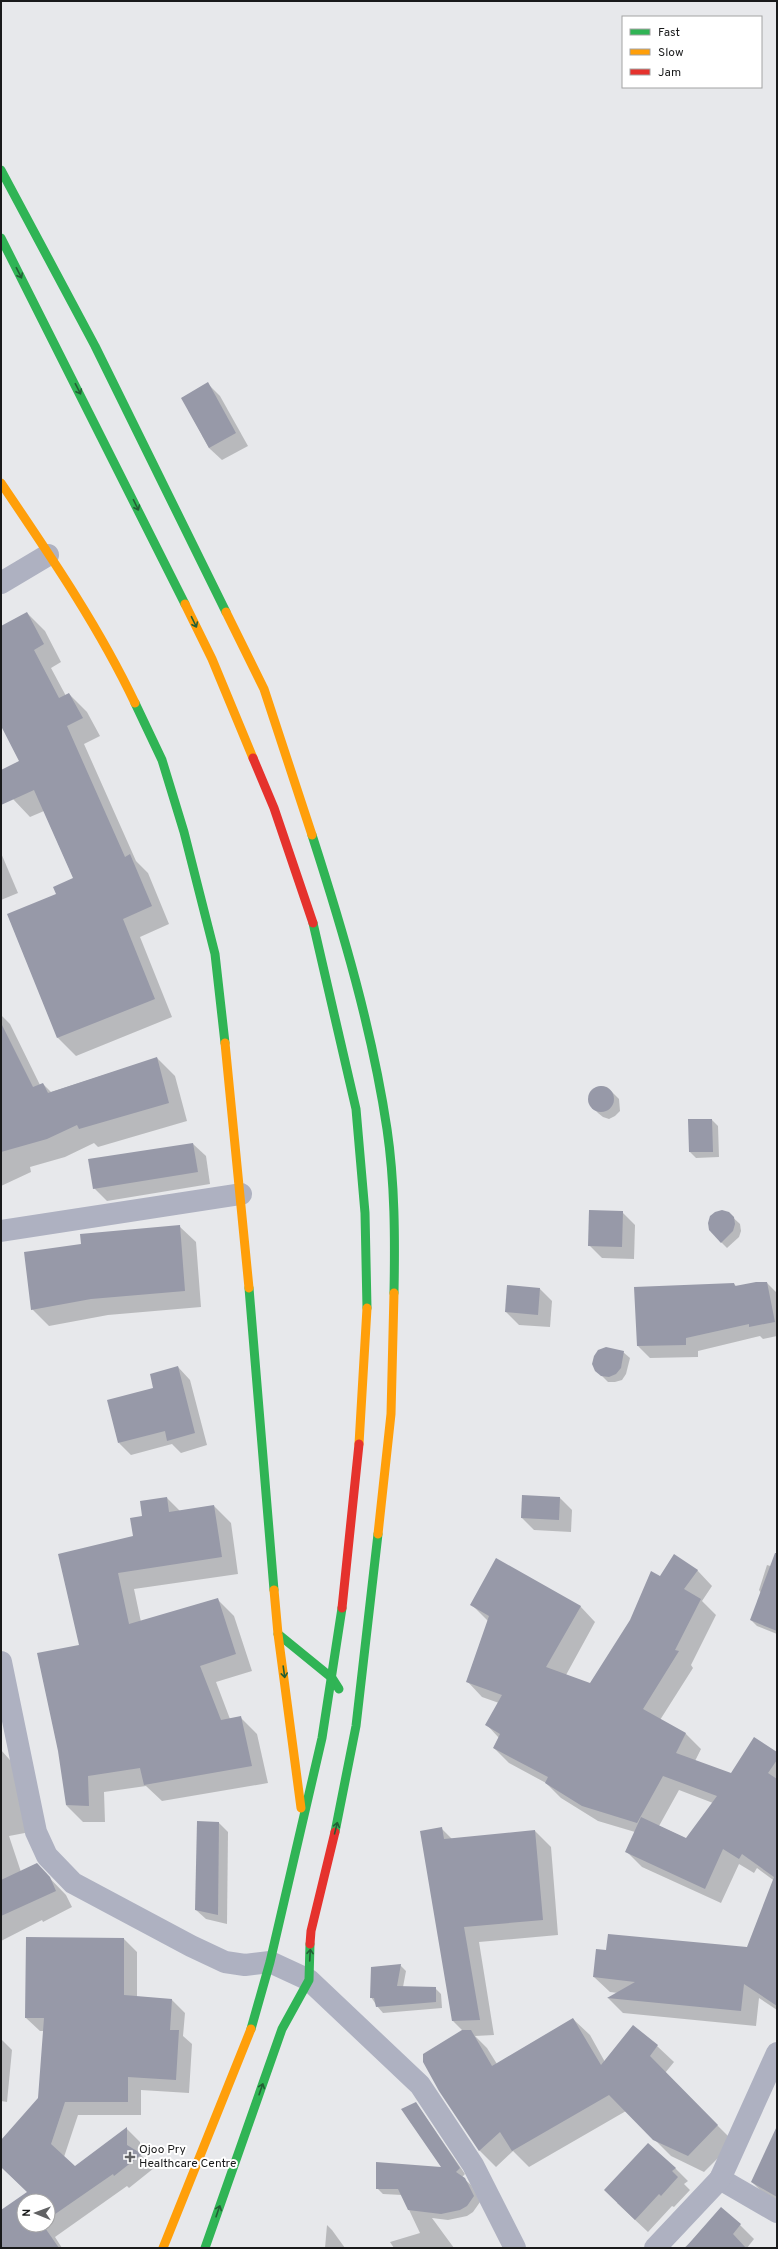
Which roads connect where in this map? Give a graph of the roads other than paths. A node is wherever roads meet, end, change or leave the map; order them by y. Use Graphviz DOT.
graph roads {
  1 [pos="1,170"];
  2 [pos="1,238"];
  3 [pos="1,483"];
  4 [pos="48,555"];
  5 [pos="1,583"];
  6 [pos="241,1194"];
  7 [pos="1,1231"];
  8 [pos="278,1634"];
  9 [pos="1,1662"];
  10 [pos="332,1678"];
  11 [pos="344,1694"];
  12 [pos="350,1706"];
  13 [pos="356,1726"];
  14 [pos="7,1728"];
  15 [pos="303,1827"];
  16 [pos="270,1962"];
  17 [pos="309,1980"];
  18 [pos="777,2053"];
  19 [pos="720,2179"];
  20 [pos="777,2212"];
  21 [pos="163,2248"];
  22 [pos="205,2248"];
  23 [pos="515,2248"];
  24 [pos="655,2248"];
  1 -- 13 [label="main road"];
  2 -- 10 [label="main road, one-way"];
  3 -- 4 [label="main road"];
  4 -- 5 [label="street"];
  4 -- 6 [label="main road"];
  6 -- 7 [label="street"];
  6 -- 8 [label="main road"];
  8 -- 10 [label="main road"];
  8 -- 15 [label="main road, one-way"];
  9 -- 14 [label="street"];
  10 -- 11 [label="main road"];
  10 -- 15 [label="main road"];
  12 -- 13 [label="main road"];
  17 -- 13 [label="main road, one-way"];
  14 -- 16 [label="street"];
  15 -- 16 [label="main road"];
  16 -- 17 [label="street"];
  16 -- 21 [label="main road"];
  22 -- 17 [label="main road, one-way"];
  17 -- 23 [label="street"];
  18 -- 19 [label="street"];
  19 -- 20 [label="street"];
  19 -- 24 [label="street"];
}
